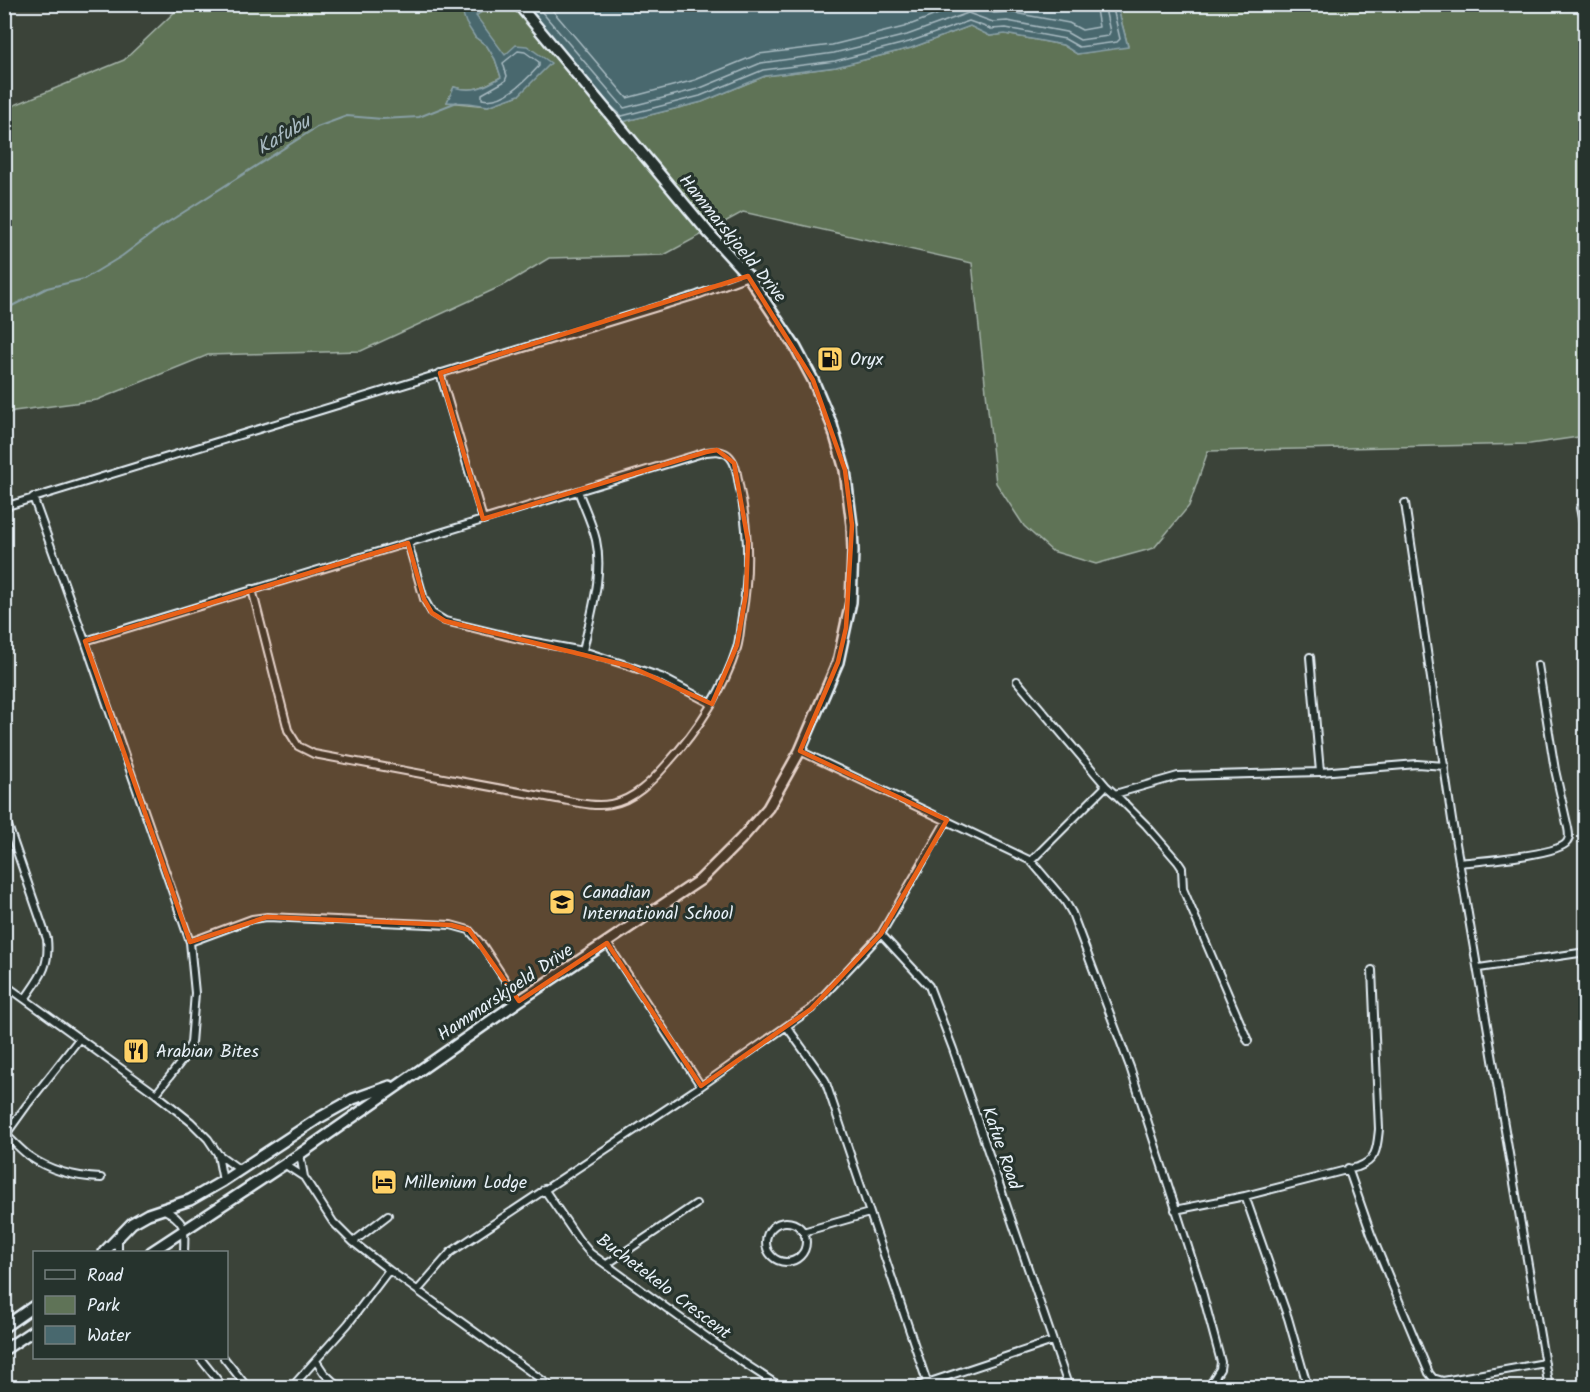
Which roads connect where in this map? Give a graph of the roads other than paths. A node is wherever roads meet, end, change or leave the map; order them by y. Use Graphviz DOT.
graph roads {
  1 [pos="518,4"];
  2 [pos="748,276"];
  3 [pos="440,373"];
  4 [pos="578,491"];
  5 [pos="33,497"];
  6 [pos="1405,503"];
  7 [pos="4,507"];
  8 [pos="1580,508"];
  9 [pos="483,519"];
  10 [pos="1586,538"];
  11 [pos="408,543"];
  12 [pos="252,589"];
  13 [pos="85,641"];
  14 [pos="583,651"];
  15 [pos="1310,657"];
  16 [pos="1538,665"];
  17 [pos="1017,681"];
  18 [pos="712,704"];
  19 [pos="800,751"];
  20 [pos="1445,766"];
  21 [pos="1320,772"];
  22 [pos="1106,786"];
  23 [pos="1115,794"];
  24 [pos="4,814"];
  25 [pos="947,820"];
  26 [pos="1031,861"];
  27 [pos="1459,863"];
  28 [pos="881,934"];
  29 [pos="190,942"];
  30 [pos="607,943"];
  31 [pos="1586,952"];
  32 [pos="1479,968"];
  33 [pos="1372,969"];
  34 [pos="4,984"];
  35 [pos="25,999"];
  36 [pos="519,1001"];
  37 [pos="787,1027"];
  38 [pos="80,1039"];
  39 [pos="1248,1041"];
  40 [pos="400,1082"];
  41 [pos="701,1086"];
  42 [pos="156,1094"];
  43 [pos="307,1126"];
  44 [pos="5,1135"];
  45 [pos="319,1140"];
  46 [pos="218,1154"];
  47 [pos="300,1154"];
  48 [pos="284,1164"];
  49 [pos="1348,1168"];
  50 [pos="240,1170"];
  51 [pos="304,1177"];
  52 [pos="101,1178"];
  53 [pos="223,1181"];
  54 [pos="544,1189"];
  55 [pos="1245,1197"];
  56 [pos="696,1204"];
  57 [pos="161,1208"];
  58 [pos="1175,1210"];
  59 [pos="869,1213"];
  60 [pos="388,1215"];
  61 [pos="185,1230"];
  62 [pos="803,1232"];
  63 [pos="117,1237"];
  64 [pos="353,1242"];
  65 [pos="105,1251"];
  66 [pos="118,1251"];
  67 [pos="153,1251"];
  68 [pos="184,1251"];
  69 [pos="607,1264"];
  70 [pos="389,1270"];
  71 [pos="418,1290"];
  72 [pos="33,1307"];
  73 [pos="4,1327"];
  74 [pos="33,1331"];
  75 [pos="1053,1341"];
  76 [pos="4,1350"];
  77 [pos="201,1359"];
  78 [pos="225,1359"];
  79 [pos="316,1360"];
  80 [pos="1545,1364"];
  81 [pos="927,1382"];
  82 [pos="224,1388"];
  83 [pos="248,1388"];
  84 [pos="291,1388"];
  85 [pos="340,1388"];
  86 [pos="553,1388"];
  87 [pos="785,1388"];
  88 [pos="912,1388"];
  89 [pos="1069,1388"];
  90 [pos="1208,1388"];
  91 [pos="1308,1388"];
  92 [pos="1549,1388"];
  1 -- 2 [label="main road, Hammarskjoeld Drive"];
  2 -- 3 [label="street"];
  2 -- 19 [label="main road, Hammarskjoeld Drive"];
  3 -- 5 [label="street"];
  3 -- 9 [label="street"];
  4 -- 9 [label="street"];
  4 -- 14 [label="street"];
  4 -- 18 [label="street"];
  5 -- 7 [label="street"];
  5 -- 13 [label="street"];
  6 -- 20 [label="street"];
  8 -- 10 [label="street"];
  9 -- 11 [label="street"];
  11 -- 12 [label="street"];
  11 -- 14 [label="street"];
  12 -- 13 [label="street"];
  12 -- 18 [label="street"];
  13 -- 29 [label="street"];
  14 -- 18 [label="street"];
  15 -- 21 [label="street"];
  16 -- 27 [label="street"];
  17 -- 22 [label="street"];
  19 -- 25 [label="street"];
  19 -- 30 [label="main road, Hammarskjoeld Drive"];
  20 -- 21 [label="street"];
  20 -- 27 [label="street"];
  21 -- 23 [label="street"];
  22 -- 23 [label="street"];
  22 -- 26 [label="street"];
  23 -- 39 [label="street"];
  24 -- 35 [label="street"];
  25 -- 26 [label="street"];
  25 -- 28 [label="street"];
  26 -- 58 [label="street"];
  27 -- 32 [label="street"];
  28 -- 37 [label="street"];
  28 -- 75 [label="street, Kafue Road"];
  29 -- 36 [label="street"];
  29 -- 42 [label="street"];
  30 -- 36 [label="main road, Hammarskjoeld Drive"];
  30 -- 41 [label="street"];
  31 -- 32 [label="street"];
  32 -- 80 [label="street"];
  33 -- 49 [label="street"];
  34 -- 35 [label="street"];
  35 -- 38 [label="street"];
  36 -- 40 [label="main road, Hammarskjoeld Drive"];
  37 -- 41 [label="street"];
  37 -- 59 [label="street"];
  38 -- 42 [label="street"];
  38 -- 44 [label="street"];
  40 -- 43 [label="main road, Hammarskjoeld Drive"];
  40 -- 45 [label="main road, Hammarskjoeld Drive"];
  41 -- 54 [label="street"];
  42 -- 46 [label="street"];
  43 -- 45 [label="main road"];
  43 -- 50 [label="main road, Hammarskjoeld Drive"];
  44 -- 52 [label="street"];
  45 -- 47 [label="main road, Hammarskjoeld Drive"];
  46 -- 50 [label="street"];
  46 -- 53 [label="street"];
  47 -- 48 [label="main road, Hammarskjoeld Drive"];
  47 -- 51 [label="street"];
  48 -- 51 [label="street"];
  48 -- 61 [label="main road, Hammarskjoeld Drive"];
  49 -- 55 [label="street"];
  49 -- 80 [label="street"];
  50 -- 53 [label="main road, Hammarskjoeld Drive"];
  51 -- 64 [label="street"];
  53 -- 57 [label="main road, Hammarskjoeld Drive"];
  54 -- 69 [label="street, Buchetekelo Crescent"];
  54 -- 71 [label="street"];
  55 -- 58 [label="street"];
  55 -- 91 [label="street"];
  56 -- 69 [label="street"];
  57 -- 61 [label="street"];
  57 -- 63 [label="main road, Hammarskjoeld Drive"];
  58 -- 90 [label="street"];
  59 -- 62 [label="street"];
  59 -- 81 [label="street"];
  60 -- 64 [label="street"];
  61 -- 67 [label="main road, Hammarskjoeld Drive"];
  61 -- 68 [label="street"];
  62 -- 62 [label="street"];
  63 -- 65 [label="main road, Hammarskjoeld Drive"];
  63 -- 66 [label="street"];
  64 -- 70 [label="street"];
  69 -- 87 [label="street, Buchetekelo Crescent"];
  70 -- 71 [label="street"];
  70 -- 79 [label="street"];
  71 -- 86 [label="street"];
  72 -- 73 [label="main road"];
  74 -- 76 [label="main road"];
  75 -- 81 [label="street"];
  75 -- 89 [label="street, Kafue Road"];
  77 -- 82 [label="street"];
  78 -- 83 [label="street"];
  79 -- 84 [label="street"];
  79 -- 85 [label="street"];
  80 -- 92 [label="street"];
  81 -- 88 [label="street"];
}
